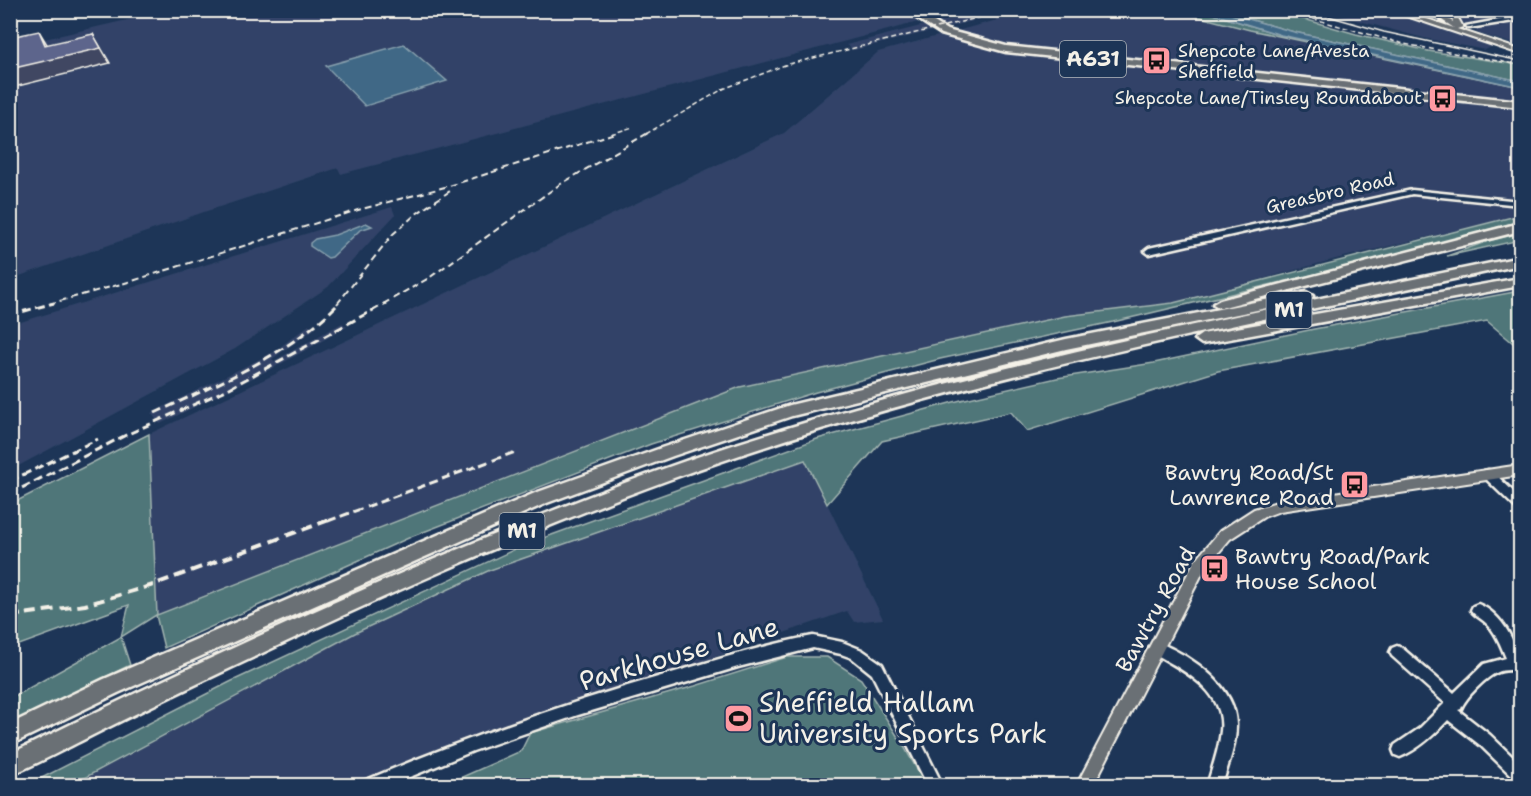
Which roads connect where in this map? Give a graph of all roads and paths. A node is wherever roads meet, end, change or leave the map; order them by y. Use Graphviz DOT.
graph roads {
  1 [pos="908,10"];
  2 [pos="916,10"];
  3 [pos="1392,10"];
  4 [pos="1463,10"];
  5 [pos="1515,10"];
  6 [pos="1521,12"];
  7 [pos="1438,13"];
  8 [pos="1411,16"];
  9 [pos="1521,18"];
  10 [pos="1466,28"];
  11 [pos="1504,45"];
  12 [pos="1521,51"];
  13 [pos="1521,102"];
  14 [pos="1521,203"];
  15 [pos="1521,227"];
  16 [pos="1149,251"];
  17 [pos="1521,252"];
  18 [pos="1521,261"];
  19 [pos="1521,282"];
  20 [pos="1084,340"];
  21 [pos="1058,363"];
  22 [pos="1521,470"];
  23 [pos="1488,474"];
  24 [pos="1521,505"];
  25 [pos="1478,610"];
  26 [pos="1157,648"];
  27 [pos="1397,652"];
  28 [pos="1518,664"];
  29 [pos="1452,707"];
  30 [pos="10,735"];
  31 [pos="1400,750"];
  32 [pos="10,765"];
  33 [pos="1521,774"];
  34 [pos="369,786"];
  35 [pos="936,786"];
  36 [pos="1084,786"];
  37 [pos="1214,786"];
  1 -- 13 [label="highway, A631"];
  2 -- 13 [label="highway, A631"];
  3 -- 8 [label="main road"];
  4 -- 7 [label="street"];
  4 -- 10 [label="main road"];
  5 -- 6 [label="street"];
  7 -- 8 [label="main road"];
  7 -- 10 [label="main road"];
  8 -- 11 [label="main road"];
  9 -- 10 [label="street"];
  10 -- 11 [label="main road"];
  11 -- 12 [label="main road"];
  14 -- 16 [label="street, Greasbro Road"];
  15 -- 20 [label="highway"];
  17 -- 20 [label="highway, M1"];
  18 -- 21 [label="highway, M1"];
  19 -- 21 [label="highway, M1"];
  20 -- 30 [label="highway, M1"];
  21 -- 32 [label="highway, M1"];
  22 -- 23 [label="main road, Bawtry Road"];
  23 -- 24 [label="street"];
  23 -- 26 [label="main road, Bawtry Road"];
  25 -- 28 [label="street"];
  26 -- 36 [label="main road, Bawtry Road"];
  26 -- 37 [label="street"];
  27 -- 29 [label="street"];
  28 -- 29 [label="street"];
  29 -- 31 [label="street"];
  29 -- 33 [label="street"];
  34 -- 35 [label="street, Parkhouse Lane"];
}
